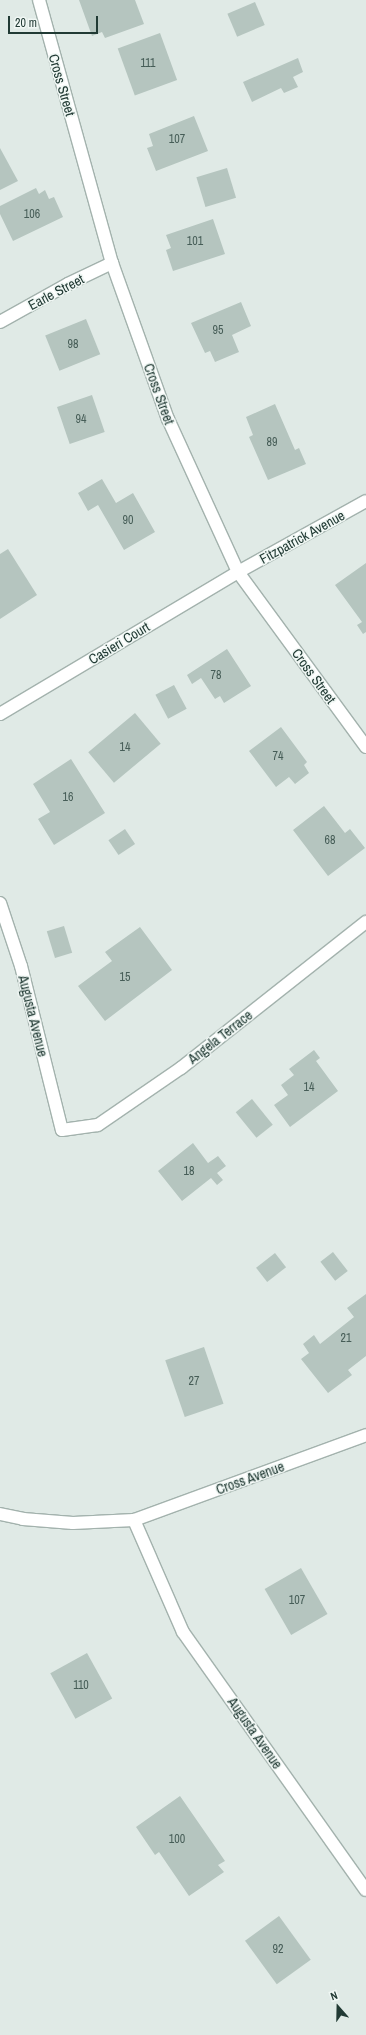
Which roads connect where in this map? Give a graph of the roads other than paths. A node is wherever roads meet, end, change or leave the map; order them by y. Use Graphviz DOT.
graph roads {
  1 [pos="38,0"];
  2 [pos="112,263"];
  3 [pos="0,322"];
  4 [pos="366,501"];
  5 [pos="238,572"];
  6 [pos="0,714"];
  7 [pos="366,747"];
  8 [pos="0,903"];
  9 [pos="366,922"];
  10 [pos="62,1130"];
  11 [pos="366,1435"];
  12 [pos="0,1514"];
  13 [pos="134,1520"];
  14 [pos="366,1890"];
  1 -- 2 [label="street, Cross Street"];
  2 -- 3 [label="street, Earle Street"];
  2 -- 5 [label="street, Cross Street"];
  4 -- 5 [label="street, Fitzpatrick Avenue"];
  5 -- 6 [label="street, Casieri Court"];
  5 -- 7 [label="street, Cross Street"];
  8 -- 10 [label="street, Augusta Avenue"];
  9 -- 10 [label="street, Angela Terrace"];
  11 -- 13 [label="street, Cross Avenue"];
  12 -- 13 [label="street, Cross Avenue"];
  13 -- 14 [label="street, Augusta Avenue"];
}
